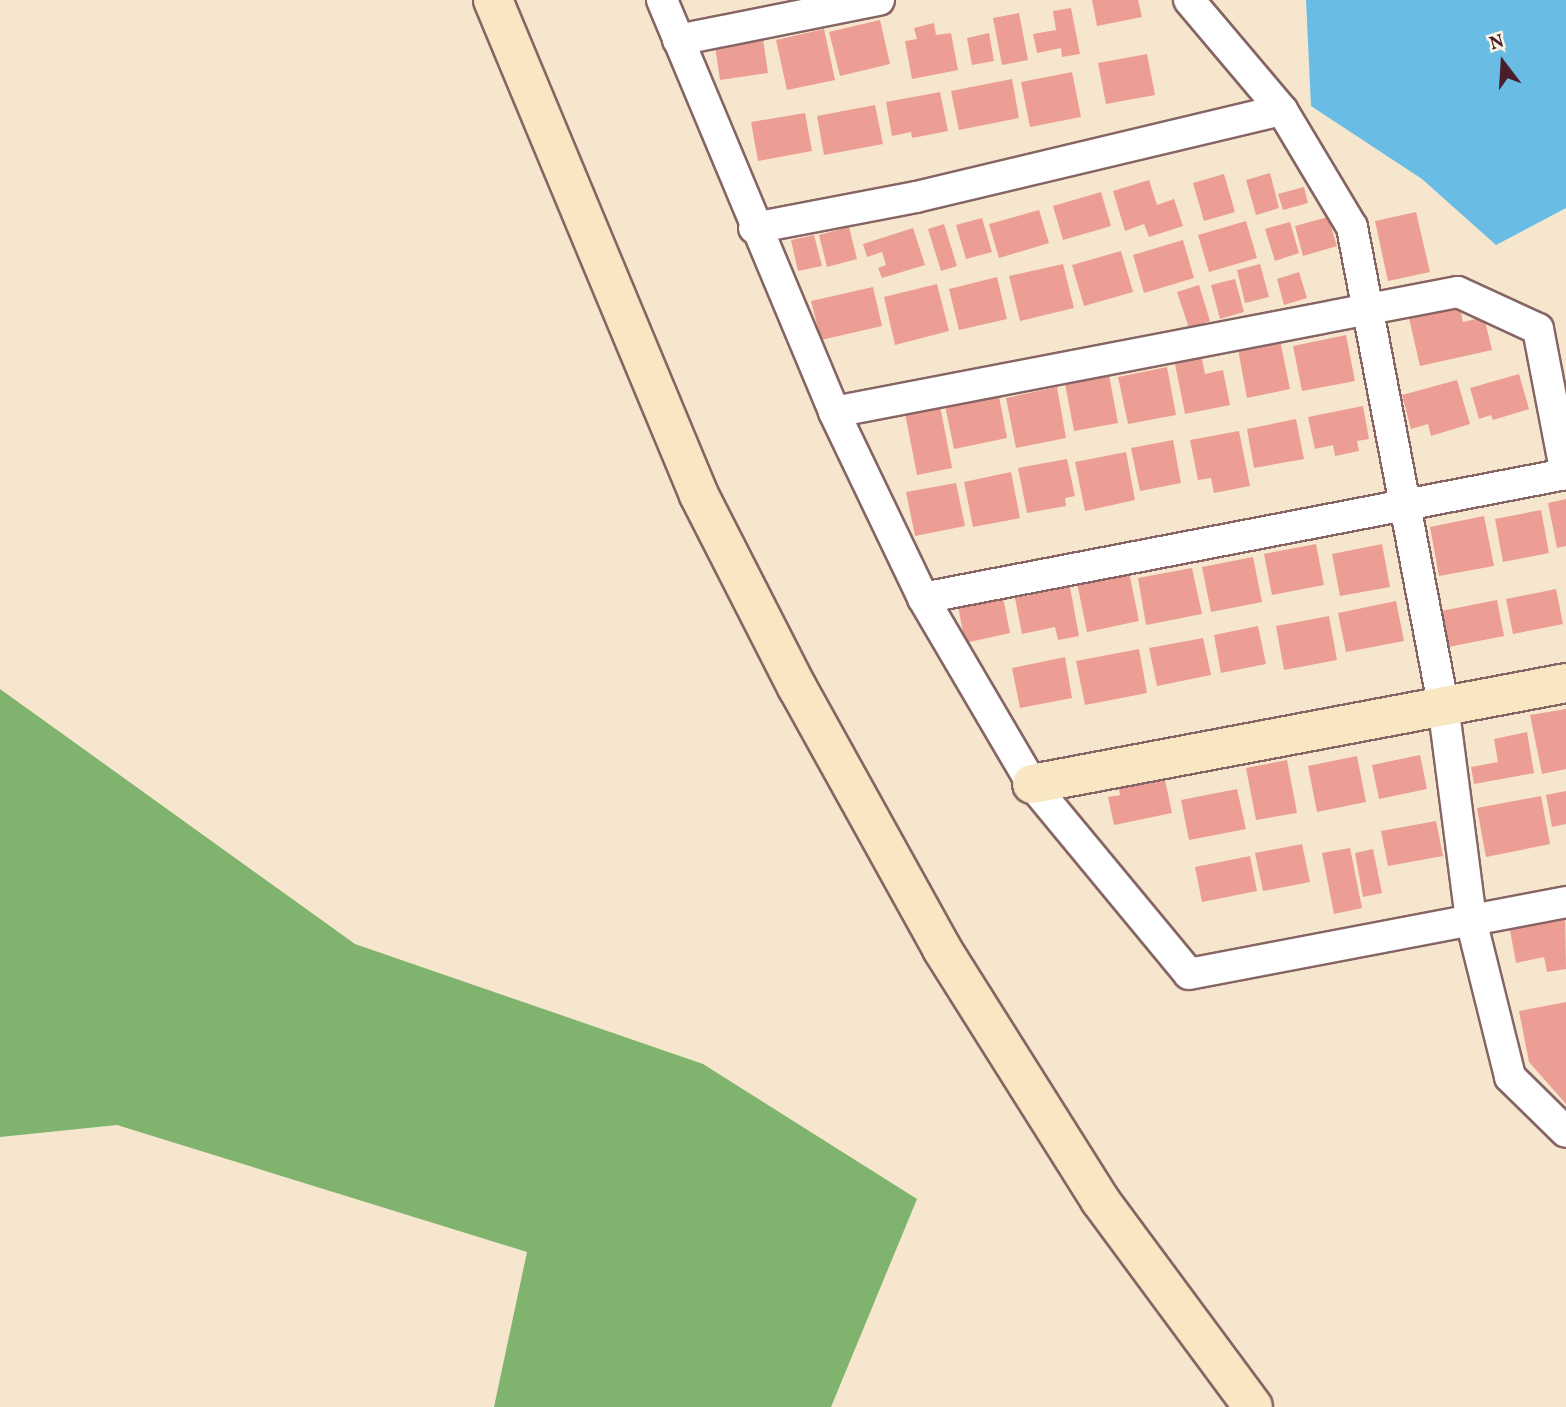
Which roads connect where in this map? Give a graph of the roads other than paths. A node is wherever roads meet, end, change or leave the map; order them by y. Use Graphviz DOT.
graph roads {
  1 [pos="493,0"];
  2 [pos="662,0"];
  3 [pos="879,0"];
  4 [pos="1189,0"];
  5 [pos="678,40"];
  6 [pos="1282,110"];
  7 [pos="754,228"];
  8 [pos="1367,309"];
  9 [pos="834,412"];
  10 [pos="1566,474"];
  11 [pos="1404,504"];
  12 [pos="923,598"];
  13 [pos="1566,683"];
  14 [pos="1443,704"];
  15 [pos="1032,784"];
  16 [pos="1566,902"];
  17 [pos="1471,920"];
  18 [pos="1566,1132"];
  19 [pos="1253,1407"];
  1 -- 19 [label="street"];
  2 -- 5 [label="street"];
  3 -- 5 [label="street"];
  4 -- 6 [label="street"];
  5 -- 7 [label="street"];
  6 -- 7 [label="street"];
  6 -- 8 [label="street"];
  7 -- 9 [label="street"];
  8 -- 9 [label="street"];
  8 -- 10 [label="street"];
  8 -- 11 [label="street"];
  9 -- 12 [label="street"];
  10 -- 11 [label="street"];
  11 -- 12 [label="street"];
  11 -- 14 [label="street"];
  12 -- 15 [label="street"];
  13 -- 14 [label="street"];
  14 -- 15 [label="street"];
  14 -- 17 [label="street"];
  15 -- 17 [label="street"];
  16 -- 17 [label="street"];
  17 -- 18 [label="street"];
}
